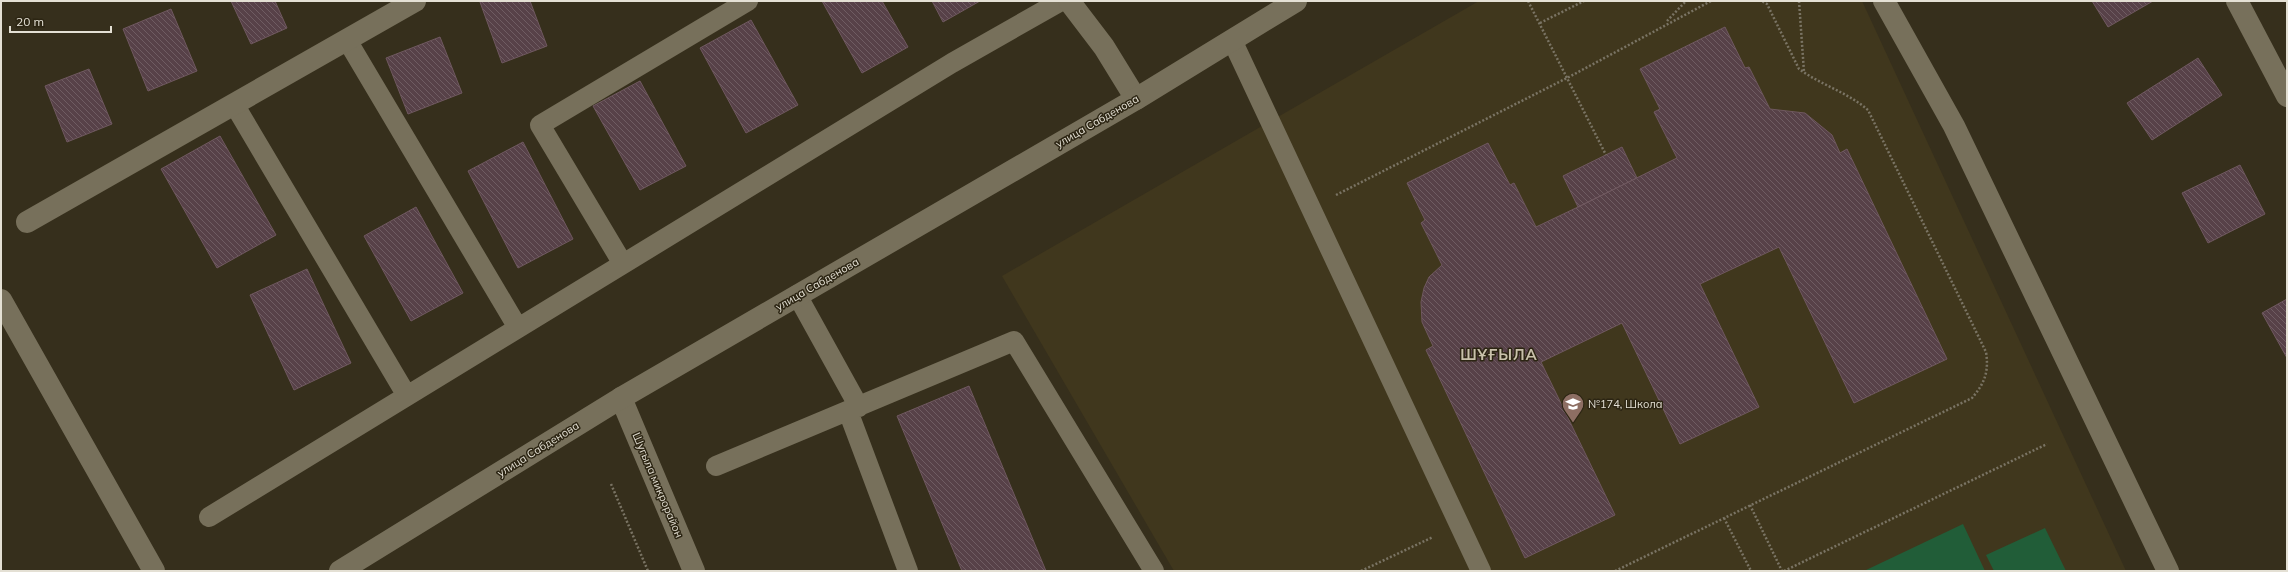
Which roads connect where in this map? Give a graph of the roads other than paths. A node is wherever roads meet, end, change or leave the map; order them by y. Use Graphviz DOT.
graph roads {
  1 [pos="415,1"];
  2 [pos="748,1"];
  3 [pos="1061,1"];
  4 [pos="1069,1"];
  5 [pos="1296,1"];
  6 [pos="1884,1"];
  7 [pos="2237,1"];
  8 [pos="347,40"];
  9 [pos="1232,40"];
  10 [pos="2287,96"];
  11 [pos="1136,99"];
  12 [pos="234,104"];
  13 [pos="27,222"];
  14 [pos="624,264"];
  15 [pos="797,295"];
  16 [pos="1,300"];
  17 [pos="518,328"];
  18 [pos="407,396"];
  19 [pos="621,398"];
  20 [pos="854,409"];
  21 [pos="716,466"];
  22 [pos="209,517"];
  23 [pos="154,571"];
  24 [pos="340,571"];
  25 [pos="694,571"];
  26 [pos="908,571"];
  27 [pos="1154,571"];
  28 [pos="1481,571"];
  29 [pos="2168,571"];
  1 -- 8 [label="street"];
  2 -- 14 [label="lane"];
  3 -- 14 [label="lane"];
  4 -- 11 [label="street"];
  5 -- 9 [label="street, улица Сабденова"];
  6 -- 29 [label="street"];
  7 -- 10 [label="street"];
  8 -- 12 [label="street"];
  8 -- 17 [label="lane"];
  9 -- 11 [label="street, улица Сабденова"];
  9 -- 28 [label="lane"];
  11 -- 15 [label="street, улица Сабденова"];
  12 -- 13 [label="street"];
  12 -- 18 [label="lane"];
  14 -- 17 [label="lane"];
  15 -- 19 [label="street, улица Сабденова"];
  15 -- 20 [label="lane"];
  16 -- 23 [label="street"];
  17 -- 18 [label="lane"];
  18 -- 22 [label="lane"];
  19 -- 24 [label="street, улица Сабденова"];
  19 -- 25 [label="street, Шугыла микрорайон"];
  20 -- 21 [label="lane"];
  20 -- 26 [label="lane"];
  20 -- 27 [label="lane"];
}
